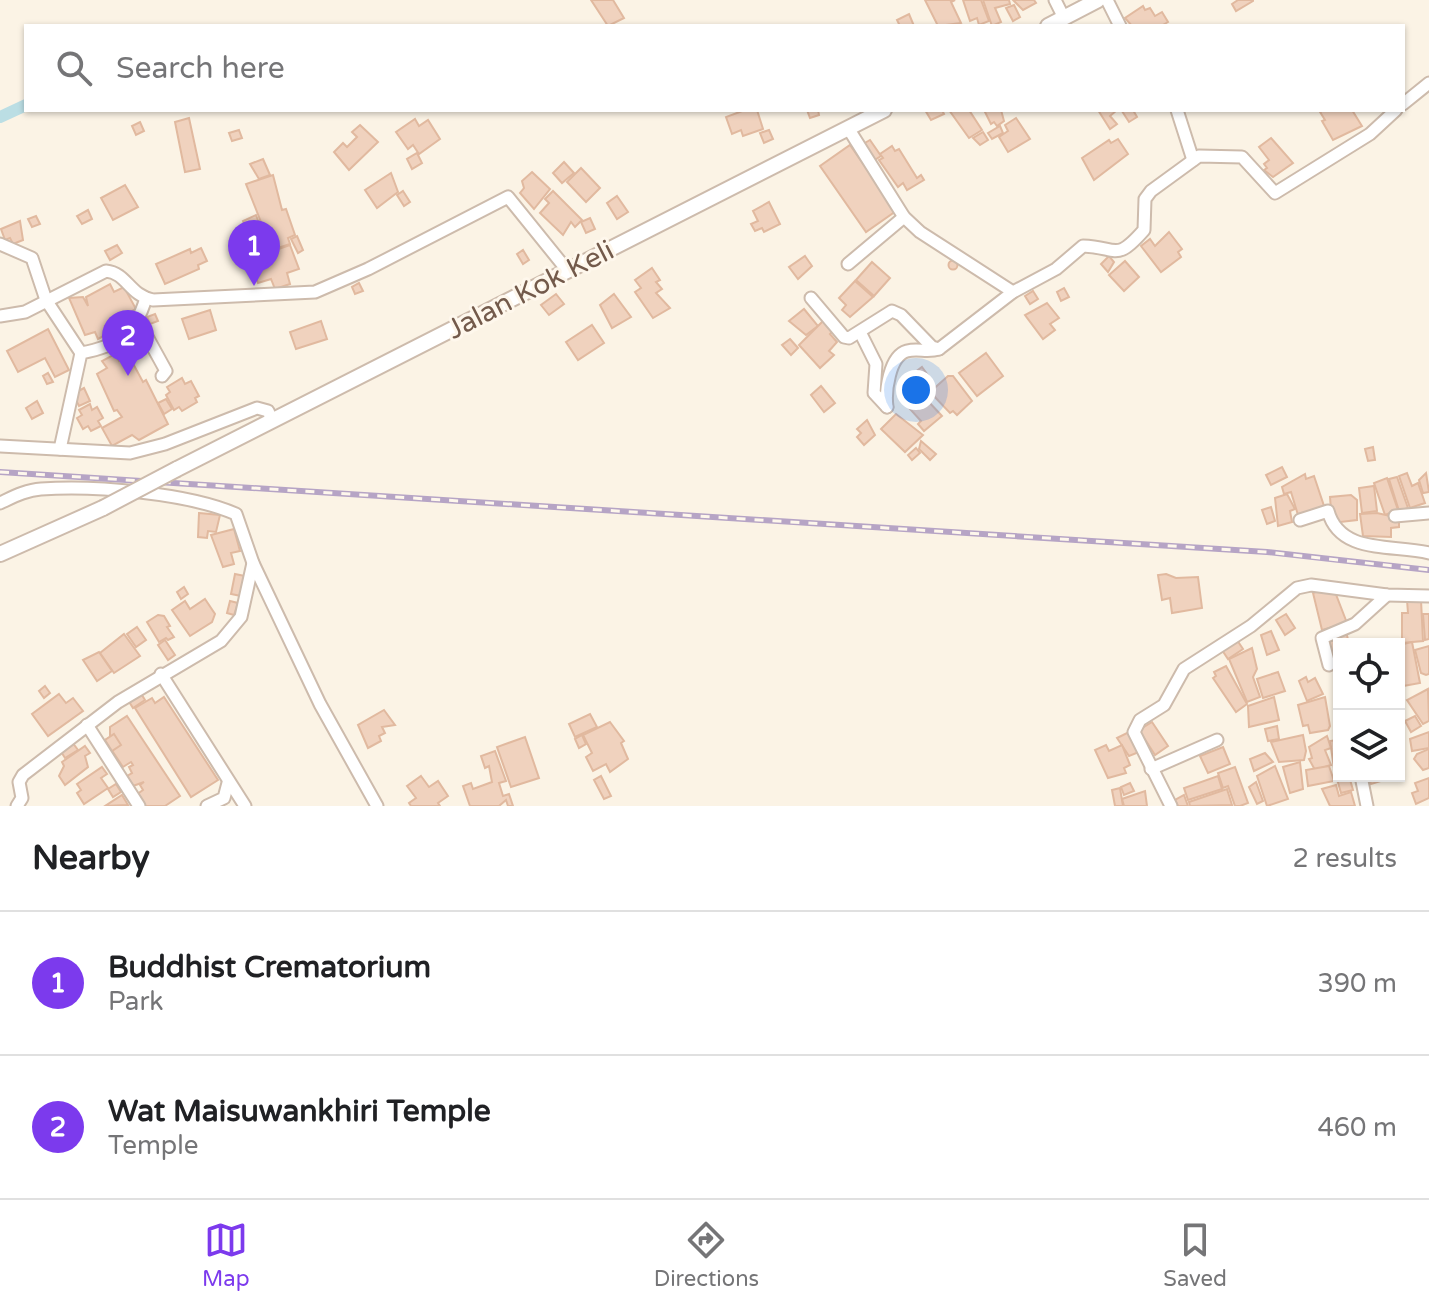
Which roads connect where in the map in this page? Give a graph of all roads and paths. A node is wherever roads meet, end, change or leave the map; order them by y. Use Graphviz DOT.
graph roads {
  1 [pos="1055,0"];
  2 [pos="1098,0"];
  3 [pos="1107,0"];
  4 [pos="1064,18"];
  5 [pos="1052,24"];
  6 [pos="1119,24"];
  7 [pos="1429,83"];
  8 [pos="1405,102"];
  9 [pos="880,112"];
  10 [pos="1178,112"];
  11 [pos="1394,112"];
  12 [pos="848,128"];
  13 [pos="1193,160"];
  14 [pos="904,217"];
  15 [pos="0,244"];
  16 [pos="848,264"];
  17 [pos="567,270"];
  18 [pos="1013,292"];
  19 [pos="146,298"];
  20 [pos="811,298"];
  21 [pos="46,300"];
  22 [pos="0,316"];
  23 [pos="139,322"];
  24 [pos="860,332"];
  25 [pos="939,349"];
  26 [pos="81,353"];
  27 [pos="162,376"];
  28 [pos="272,420"];
  29 [pos="0,446"];
  30 [pos="60,449"];
  31 [pos="0,503"];
  32 [pos="1429,513"];
  33 [pos="1395,516"];
  34 [pos="1300,520"];
  35 [pos="1429,553"];
  36 [pos="0,554"];
  37 [pos="253,563"];
  38 [pos="1387,595"];
  39 [pos="1429,596"];
  40 [pos="1329,665"];
  41 [pos="161,674"];
  42 [pos="87,725"];
  43 [pos="1217,740"];
  44 [pos="1151,769"];
  45 [pos="1362,782"];
  46 [pos="228,783"];
  47 [pos="224,798"];
  48 [pos="243,803"];
  49 [pos="17,806"];
  50 [pos="139,806"];
  51 [pos="207,806"];
  52 [pos="377,806"];
  53 [pos="1171,806"];
  54 [pos="1367,806"];
  1 -- 4 [label="street"];
  2 -- 4 [label="street"];
  3 -- 6 [label="street"];
  4 -- 5 [label="street"];
  7 -- 8 [label="street"];
  9 -- 12 [label="street, Jalan Kok Keli"];
  10 -- 13 [label="street"];
  11 -- 13 [label="street"];
  12 -- 14 [label="street"];
  12 -- 17 [label="street, Jalan Kok Keli"];
  13 -- 18 [label="street"];
  14 -- 16 [label="street"];
  14 -- 18 [label="street"];
  15 -- 21 [label="street"];
  17 -- 19 [label="street"];
  17 -- 28 [label="street, Jalan Kok Keli"];
  18 -- 25 [label="street"];
  19 -- 21 [label="street"];
  19 -- 23 [label="street"];
  20 -- 24 [label="street"];
  21 -- 22 [label="street"];
  21 -- 26 [label="street"];
  23 -- 26 [label="street"];
  23 -- 27 [label="street"];
  24 -- 25 [label="street"];
  24 -- 25 [label="street"];
  26 -- 30 [label="street"];
  28 -- 30 [label="street"];
  28 -- 36 [label="street, Jalan Kok Keli, bridge"];
  29 -- 30 [label="street"];
  31 -- 37 [label="street"];
  32 -- 33 [label="street"];
  34 -- 35 [label="street"];
  37 -- 41 [label="street"];
  37 -- 52 [label="street"];
  38 -- 39 [label="street"];
  38 -- 40 [label="street"];
  38 -- 44 [label="street"];
  41 -- 42 [label="street"];
  41 -- 46 [label="street"];
  42 -- 49 [label="street"];
  42 -- 50 [label="street"];
  43 -- 44 [label="street"];
  44 -- 53 [label="street"];
  45 -- 54 [label="street"];
  46 -- 47 [label="street"];
  46 -- 48 [label="street"];
  47 -- 48 [label="street"];
  47 -- 51 [label="street"];
}
